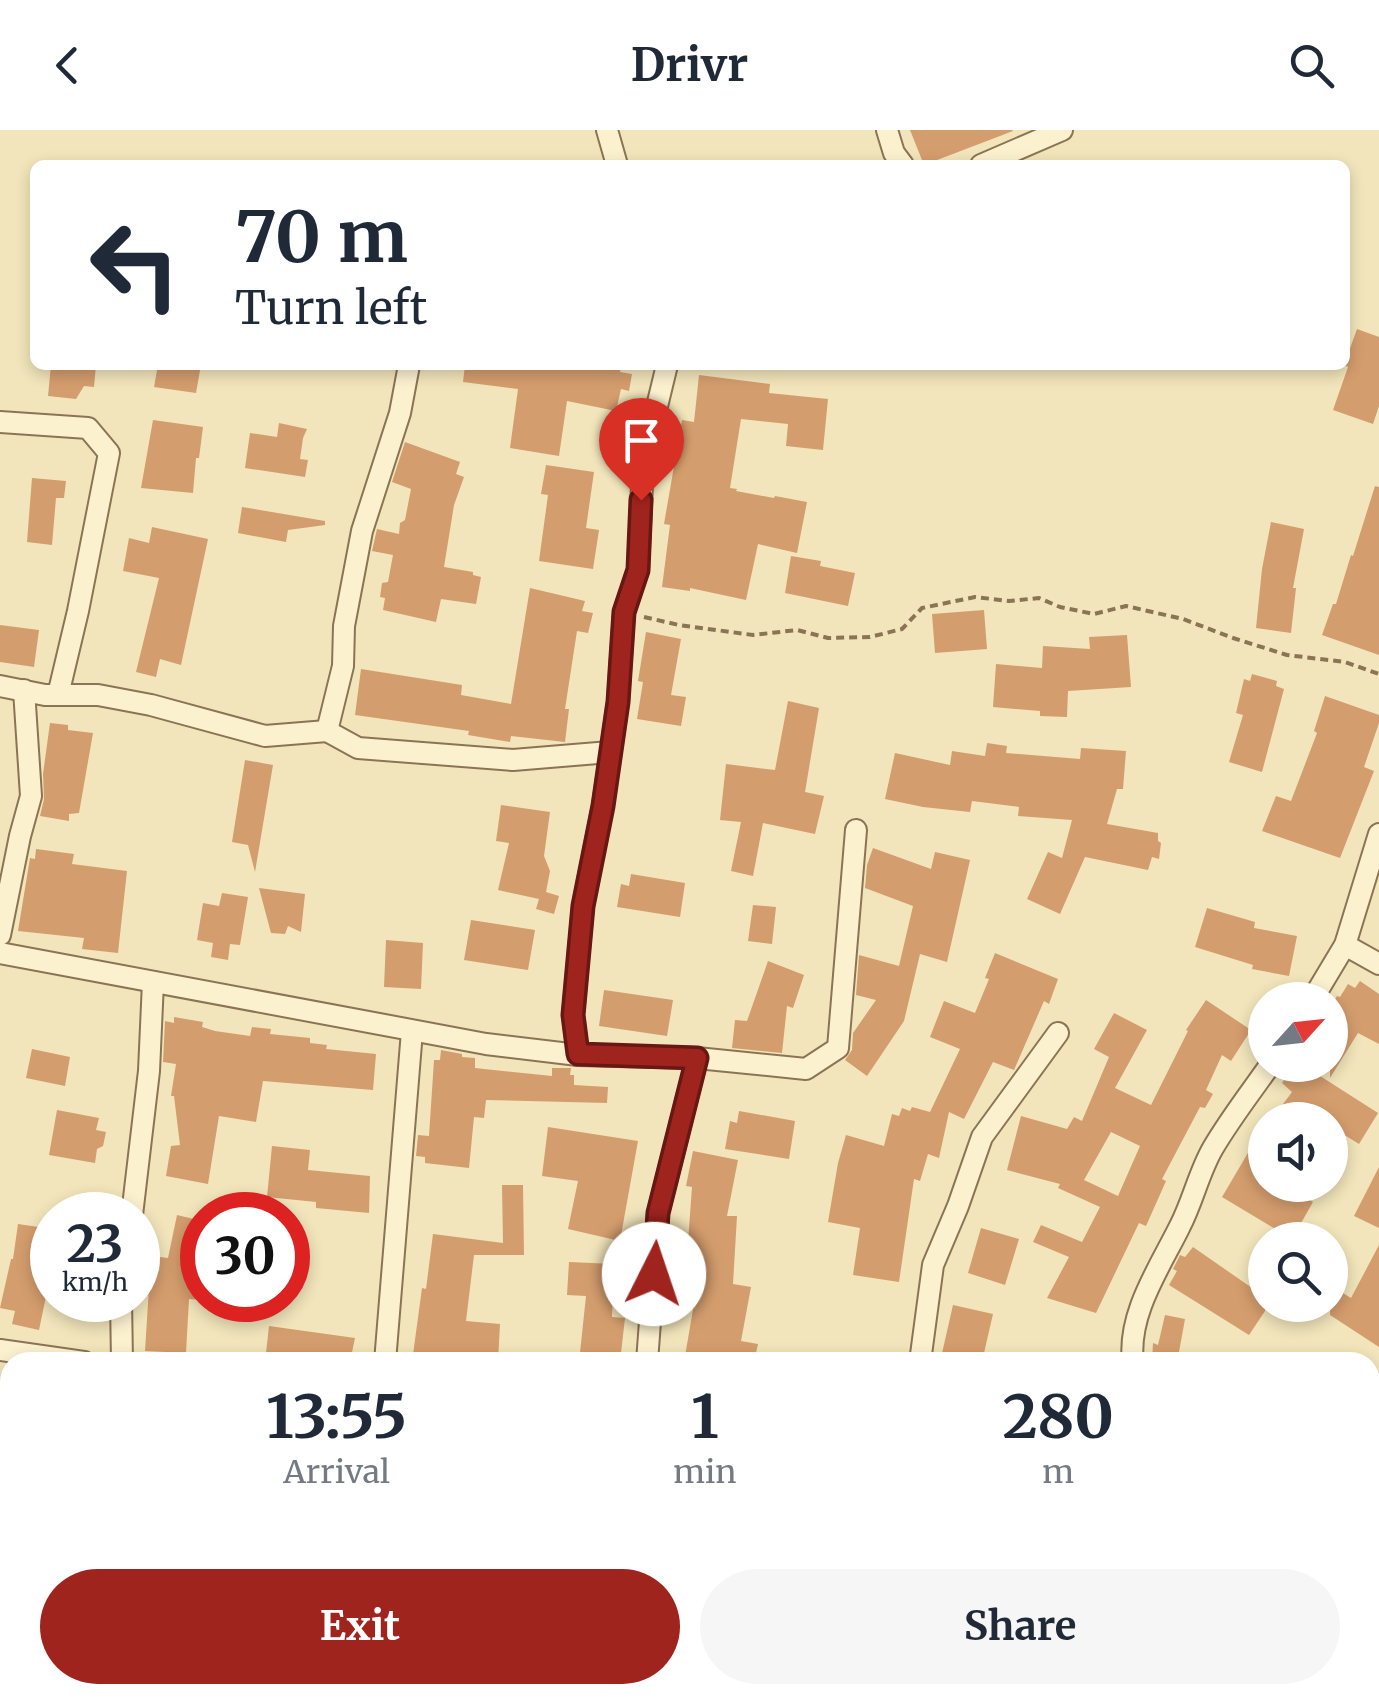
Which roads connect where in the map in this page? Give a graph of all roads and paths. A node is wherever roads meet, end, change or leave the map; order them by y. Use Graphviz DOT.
graph roads {
  1 [pos="607,130"];
  2 [pos="887,130"];
  3 [pos="1062,130"];
  4 [pos="616,160"];
  5 [pos="899,160"];
  6 [pos="993,160"];
  7 [pos="408,370"];
  8 [pos="666,370"];
  9 [pos="0,422"];
  10 [pos="624,612"];
  11 [pos="1379,674"];
  12 [pos="0,686"];
  13 [pos="24,690"];
  14 [pos="58,694"];
  15 [pos="327,731"];
  16 [pos="610,752"];
  17 [pos="856,830"];
  18 [pos="1379,834"];
  19 [pos="0,935"];
  20 [pos="1345,944"];
  21 [pos="0,953"];
  22 [pos="1379,964"];
  23 [pos="153,982"];
  24 [pos="1323,982"];
  25 [pos="412,1031"];
  26 [pos="1058,1033"];
  27 [pos="578,1054"];
  28 [pos="697,1058"];
  29 [pos="1258,1082"];
  30 [pos="135,1192"];
  31 [pos="121,1322"];
  32 [pos="122,1352"];
  33 [pos="387,1352"];
  34 [pos="648,1352"];
  35 [pos="921,1352"];
  36 [pos="1132,1352"];
  1 -- 4 [label="street"];
  2 -- 5 [label="street"];
  3 -- 6 [label="street"];
  7 -- 15 [label="street"];
  8 -- 10 [label="street"];
  9 -- 14 [label="street"];
  10 -- 11 [label="path"];
  10 -- 16 [label="street"];
  12 -- 13 [label="street"];
  13 -- 14 [label="street"];
  13 -- 19 [label="street"];
  14 -- 15 [label="street"];
  15 -- 16 [label="street"];
  16 -- 27 [label="street"];
  17 -- 28 [label="street"];
  18 -- 20 [label="street"];
  20 -- 22 [label="street"];
  20 -- 24 [label="street"];
  21 -- 23 [label="street"];
  23 -- 25 [label="street"];
  23 -- 30 [label="street"];
  25 -- 27 [label="street"];
  25 -- 33 [label="street"];
  26 -- 35 [label="street"];
  27 -- 28 [label="street"];
  28 -- 34 [label="street"];
  29 -- 36 [label="street"];
  31 -- 32 [label="street"];
}
